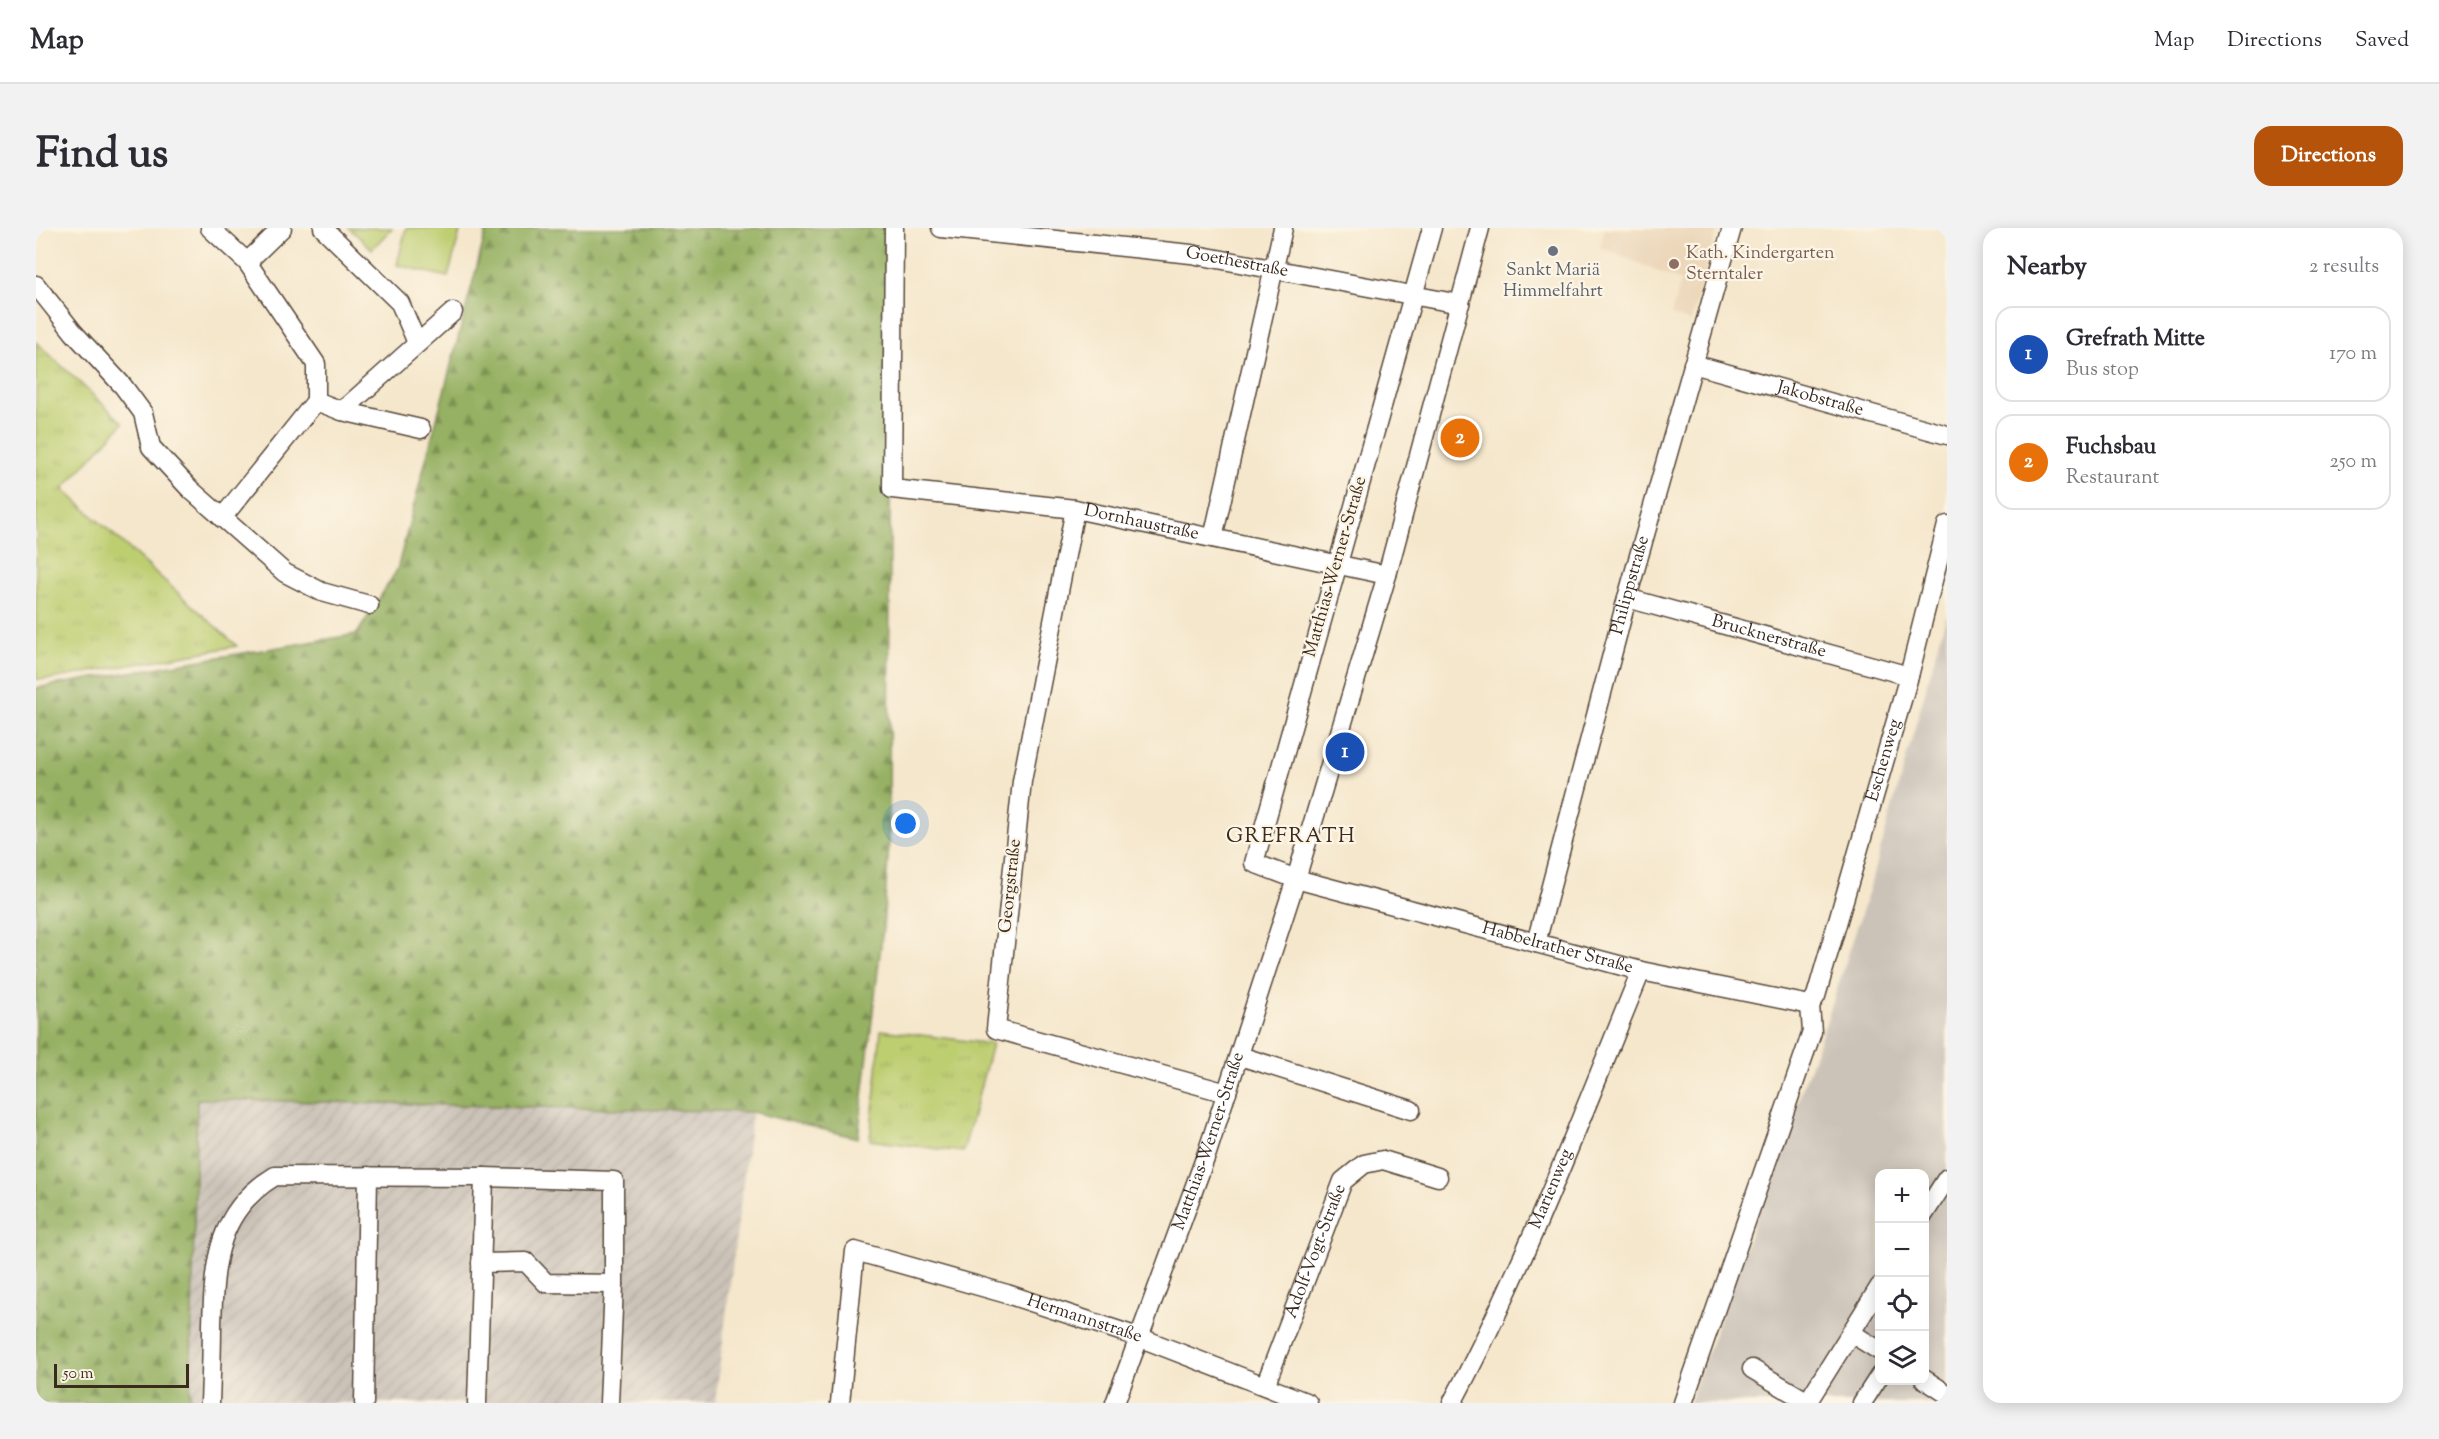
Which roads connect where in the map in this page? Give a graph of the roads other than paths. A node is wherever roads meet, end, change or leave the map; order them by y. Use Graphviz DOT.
graph roads {
  1 [pos="210,228"];
  2 [pos="282,228"];
  3 [pos="323,228"];
  4 [pos="894,228"];
  5 [pos="941,228"];
  6 [pos="1283,228"];
  7 [pos="1432,228"];
  8 [pos="1480,228"];
  9 [pos="1732,228"];
  10 [pos="248,262"];
  11 [pos="1275,270"];
  12 [pos="36,285"];
  13 [pos="1412,295"];
  14 [pos="1460,304"];
  15 [pos="453,312"];
  16 [pos="417,343"];
  17 [pos="1693,364"];
  18 [pos="316,401"];
  19 [pos="342,411"];
  20 [pos="421,429"];
  21 [pos="1947,435"];
  22 [pos="1075,509"];
  23 [pos="222,518"];
  24 [pos="1947,525"];
  25 [pos="1213,538"];
  26 [pos="1337,564"];
  27 [pos="1387,574"];
  28 [pos="1627,598"];
  29 [pos="369,605"];
  30 [pos="1909,676"];
  31 [pos="1296,879"];
  32 [pos="1536,943"];
  33 [pos="1641,971"];
  34 [pos="1813,1001"];
  35 [pos="1240,1056"];
  36 [pos="1227,1093"];
  37 [pos="1411,1110"];
  38 [pos="368,1176"];
  39 [pos="484,1177"];
  40 [pos="1438,1177"];
  41 [pos="1947,1178"];
  42 [pos="1929,1206"];
  43 [pos="482,1263"];
  44 [pos="614,1284"];
  45 [pos="1875,1294"];
  46 [pos="1851,1333"];
  47 [pos="1141,1338"];
  48 [pos="1875,1348"];
  49 [pos="1752,1369"];
  50 [pos="1929,1382"];
  51 [pos="1875,1383"];
  52 [pos="1265,1386"];
  53 [pos="1947,1394"];
  54 [pos="1807,1402"];
  55 [pos="210,1403"];
  56 [pos="364,1403"];
  57 [pos="477,1403"];
  58 [pos="609,1403"];
  59 [pos="840,1403"];
  60 [pos="1115,1403"];
  61 [pos="1308,1403"];
  62 [pos="1452,1403"];
  63 [pos="1683,1403"];
  64 [pos="1862,1403"];
  1 -- 10 [label="street"];
  2 -- 10 [label="street"];
  3 -- 16 [label="street"];
  4 -- 22 [label="street, Dornhaustraße"];
  5 -- 11 [label="street, Goethestraße"];
  6 -- 11 [label="street"];
  7 -- 13 [label="street, Matthias-Werner-Straße"];
  8 -- 14 [label="street, Matthias-Werner-Straße"];
  9 -- 17 [label="street, Philippstraße"];
  10 -- 18 [label="street"];
  11 -- 13 [label="street, Goethestraße"];
  11 -- 25 [label="street"];
  12 -- 23 [label="street"];
  13 -- 14 [label="street, Goethestraße"];
  13 -- 26 [label="street, Matthias-Werner-Straße"];
  14 -- 27 [label="street, Matthias-Werner-Straße"];
  15 -- 16 [label="street"];
  16 -- 19 [label="street"];
  17 -- 21 [label="street, Jakobstraße"];
  17 -- 28 [label="street, Philippstraße"];
  18 -- 19 [label="street"];
  18 -- 23 [label="street"];
  19 -- 20 [label="street"];
  22 -- 25 [label="street, Dornhaustraße"];
  22 -- 36 [label="street, Georgstraße"];
  23 -- 29 [label="street"];
  24 -- 30 [label="street, Eschenweg"];
  25 -- 26 [label="street, Dornhaustraße"];
  26 -- 27 [label="street, Dornhaustraße"];
  26 -- 31 [label="street, Matthias-Werner-Straße"];
  27 -- 31 [label="street, Matthias-Werner-Straße"];
  28 -- 30 [label="street, Brucknerstraße"];
  28 -- 32 [label="street, Philippstraße"];
  30 -- 34 [label="street, Eschenweg"];
  31 -- 32 [label="street, Habbelrather Straße"];
  31 -- 35 [label="street, Matthias-Werner-Straße"];
  32 -- 33 [label="street, Habbelrather Straße"];
  33 -- 34 [label="street, Habbelrather Straße"];
  33 -- 62 [label="street, Marienweg"];
  34 -- 63 [label="street, Eschenweg"];
  35 -- 36 [label="street, Matthias-Werner-Straße"];
  35 -- 37 [label="street"];
  36 -- 47 [label="street, Matthias-Werner-Straße"];
  38 -- 39 [label="street"];
  38 -- 55 [label="street"];
  38 -- 56 [label="street"];
  39 -- 43 [label="street"];
  39 -- 44 [label="street"];
  40 -- 52 [label="street, Adolf-Vogt-Straße"];
  41 -- 42 [label="street"];
  43 -- 44 [label="street"];
  43 -- 57 [label="street"];
  44 -- 58 [label="street"];
  45 -- 46 [label="street"];
  46 -- 48 [label="street"];
  46 -- 54 [label="street"];
  47 -- 52 [label="street, Hermannstraße"];
  47 -- 59 [label="street, Hermannstraße"];
  47 -- 60 [label="street, Matthias-Werner-Straße"];
  49 -- 54 [label="street"];
  50 -- 53 [label="street"];
  51 -- 64 [label="street"];
  52 -- 61 [label="street, Hermannstraße"];
}
